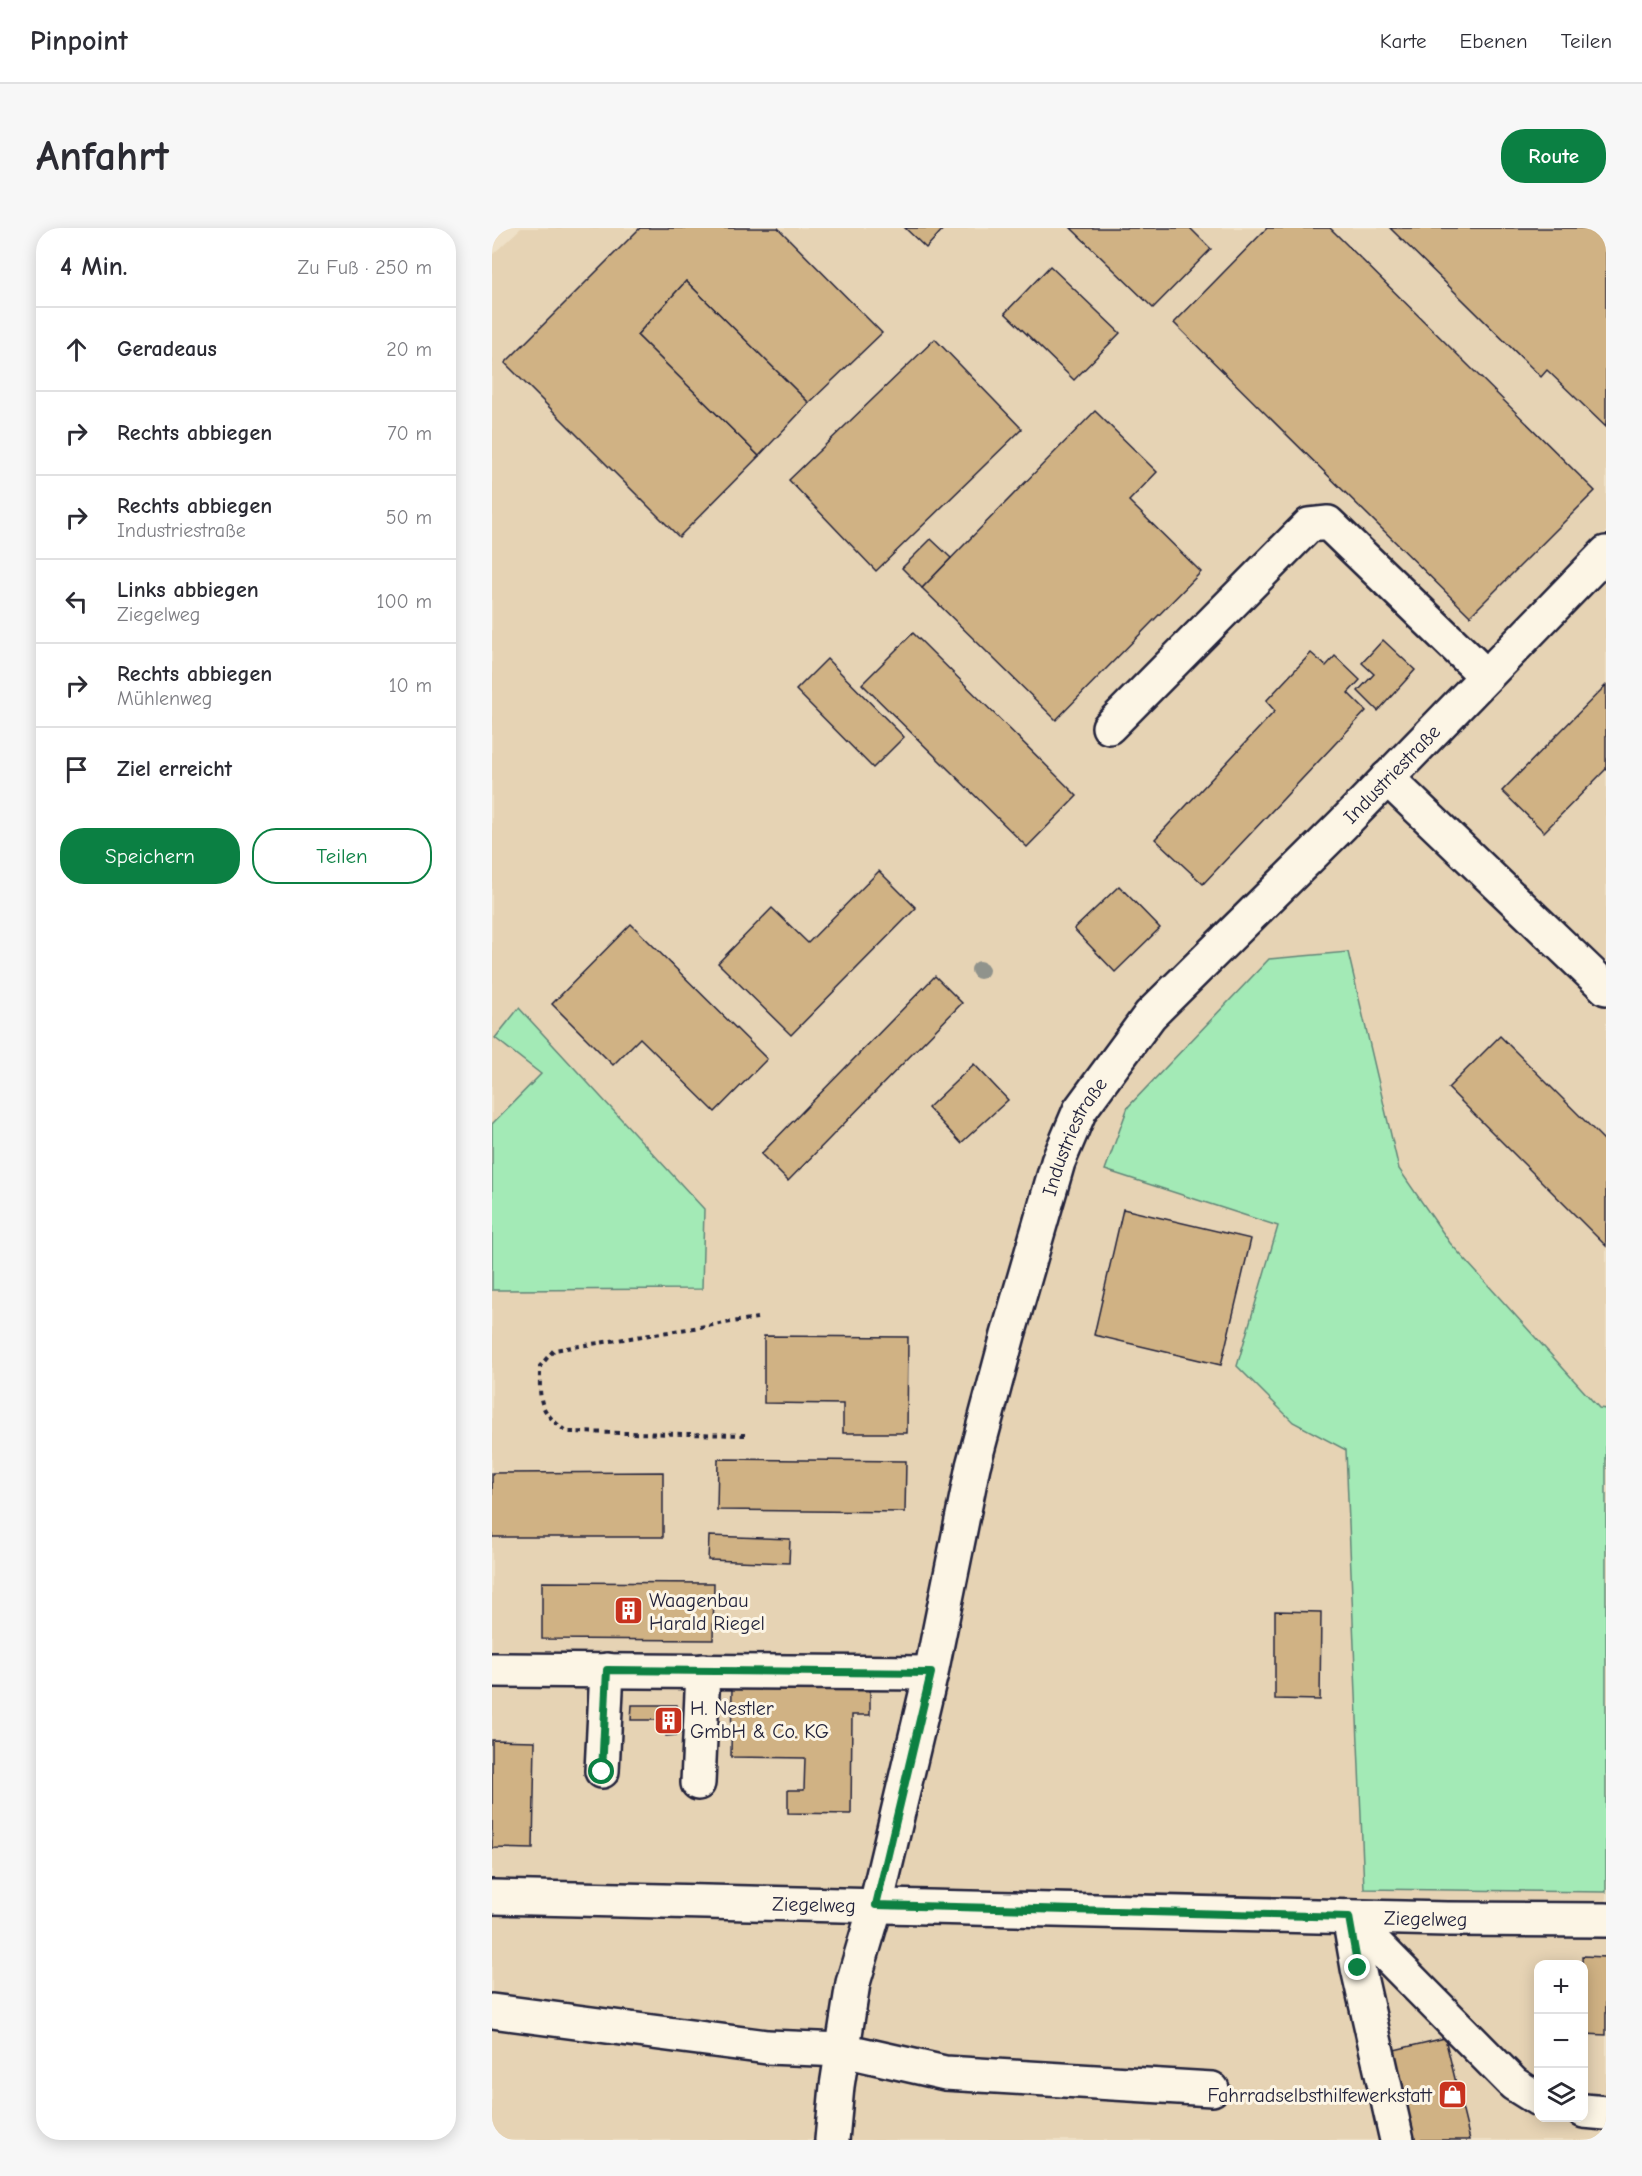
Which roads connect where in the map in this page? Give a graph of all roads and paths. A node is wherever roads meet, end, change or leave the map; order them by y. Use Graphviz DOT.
graph roads {
  1 [pos="1606,553"];
  2 [pos="1486,676"];
  3 [pos="1109,727"];
  4 [pos="1387,778"];
  5 [pos="1606,988"];
  6 [pos="758,1318"];
  7 [pos="745,1435"];
  8 [pos="492,1670"];
  9 [pos="607,1670"];
  10 [pos="703,1671"];
  11 [pos="931,1673"];
  12 [pos="602,1772"];
  13 [pos="698,1783"];
  14 [pos="492,1897"];
  15 [pos="876,1905"];
  16 [pos="1349,1917"];
  17 [pos="1606,1920"];
  18 [pos="492,2011"];
  19 [pos="843,2050"];
  20 [pos="1212,2089"];
  21 [pos="1534,2096"];
  22 [pos="1588,2111"];
  23 [pos="1606,2113"];
  24 [pos="832,2140"];
  25 [pos="1397,2140"];
  1 -- 2 [label="street, Industriestraße"];
  2 -- 3 [label="street"];
  2 -- 4 [label="street, Industriestraße"];
  4 -- 5 [label="street"];
  4 -- 11 [label="street, Industriestraße"];
  6 -- 7 [label="path"];
  8 -- 9 [label="street"];
  9 -- 10 [label="street"];
  9 -- 12 [label="street"];
  10 -- 11 [label="street"];
  10 -- 13 [label="street"];
  11 -- 15 [label="street, Industriestraße"];
  14 -- 15 [label="street, Ziegelweg"];
  15 -- 16 [label="street, Ziegelweg"];
  15 -- 19 [label="street, Industriestraße"];
  16 -- 17 [label="street, Ziegelweg"];
  16 -- 21 [label="street"];
  16 -- 25 [label="street"];
  18 -- 19 [label="street"];
  19 -- 20 [label="street"];
  19 -- 24 [label="street, Industriestraße"];
  22 -- 23 [label="street"];
}
